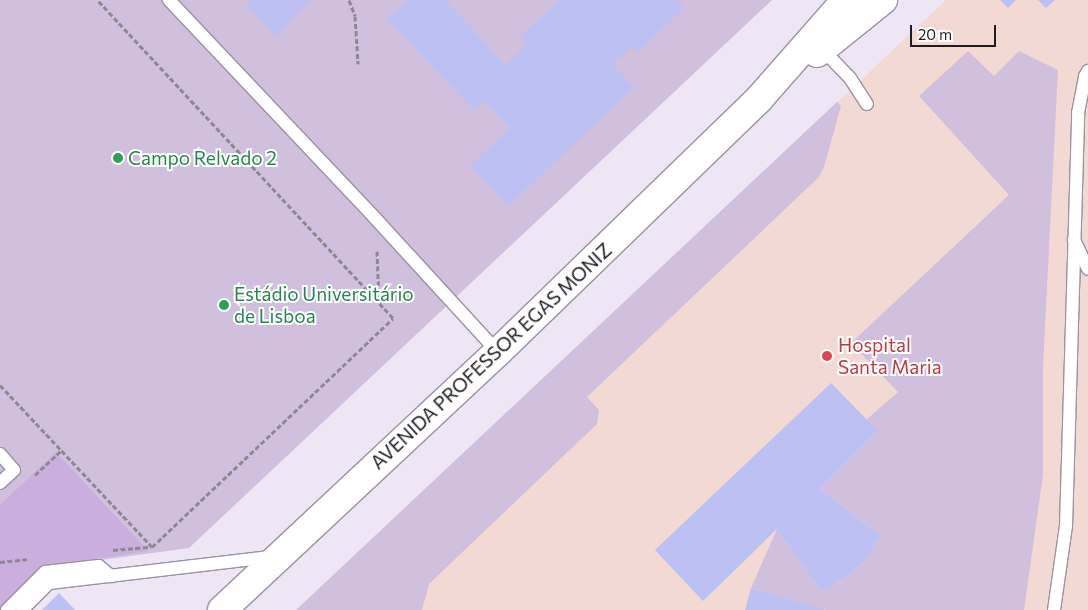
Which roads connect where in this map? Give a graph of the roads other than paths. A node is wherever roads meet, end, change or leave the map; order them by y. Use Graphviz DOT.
graph roads {
  1 [pos="169,0"];
  2 [pos="846,0"];
  3 [pos="883,0"];
  4 [pos="822,49"];
  5 [pos="1088,72"];
  6 [pos="759,100"];
  7 [pos="867,104"];
  8 [pos="1073,238"];
  9 [pos="1088,269"];
  10 [pos="498,352"];
  11 [pos="0,454"];
  12 [pos="0,483"];
  13 [pos="278,556"];
  14 [pos="111,576"];
  15 [pos="7,610"];
  16 [pos="22,610"];
  17 [pos="222,610"];
  18 [pos="1054,610"];
  1 -- 10 [label="lane"];
  2 -- 6 [label="main road, AVENIDA PROFESSOR EGAS MONIZ"];
  3 -- 4 [label="main road, AVENIDA PROFESSOR EGAS MONIZ"];
  4 -- 6 [label="main road, AVENIDA PROFESSOR EGAS MONIZ"];
  4 -- 7 [label="lane"];
  5 -- 8 [label="lane"];
  6 -- 10 [label="main road, AVENIDA PROFESSOR EGAS MONIZ"];
  8 -- 9 [label="lane"];
  8 -- 18 [label="lane"];
  10 -- 13 [label="main road, AVENIDA PROFESSOR EGAS MONIZ"];
  11 -- 12 [label="lane"];
  13 -- 14 [label="lane"];
  13 -- 17 [label="main road, AVENIDA PROFESSOR EGAS MONIZ"];
  14 -- 15 [label="lane"];
  14 -- 16 [label="lane"];
}
